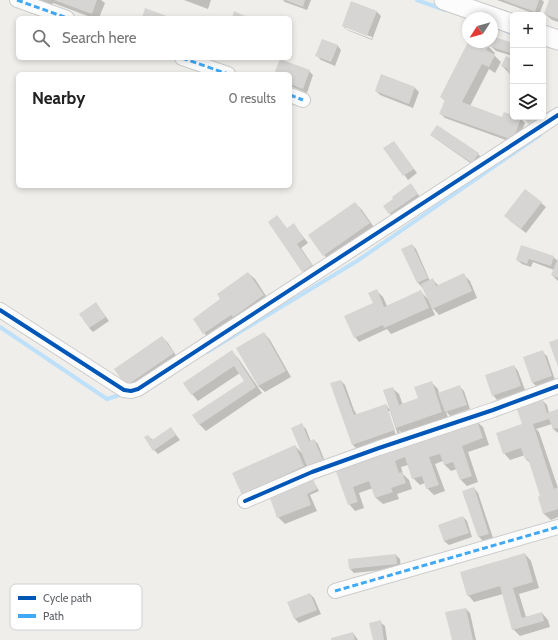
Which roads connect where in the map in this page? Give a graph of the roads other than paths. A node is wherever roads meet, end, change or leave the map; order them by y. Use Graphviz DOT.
graph roads {
  1 [pos="17,0"];
  2 [pos="444,0"];
  3 [pos="61,16"];
  4 [pos="510,23"];
  5 [pos="546,36"];
  6 [pos="558,40"];
  7 [pos="188,60"];
  8 [pos="222,72"];
  9 [pos="292,96"];
  10 [pos="303,100"];
  11 [pos="558,115"];
  12 [pos="0,310"];
  13 [pos="558,386"];
  14 [pos="246,501"];
  15 [pos="558,527"];
  16 [pos="335,591"];
  1 -- 3 [label="street"];
  2 -- 4 [label="street"];
  5 -- 6 [label="street"];
  7 -- 8 [label="street"];
  9 -- 10 [label="street"];
  11 -- 12 [label="street"];
  13 -- 14 [label="street"];
  15 -- 16 [label="street"];
}
